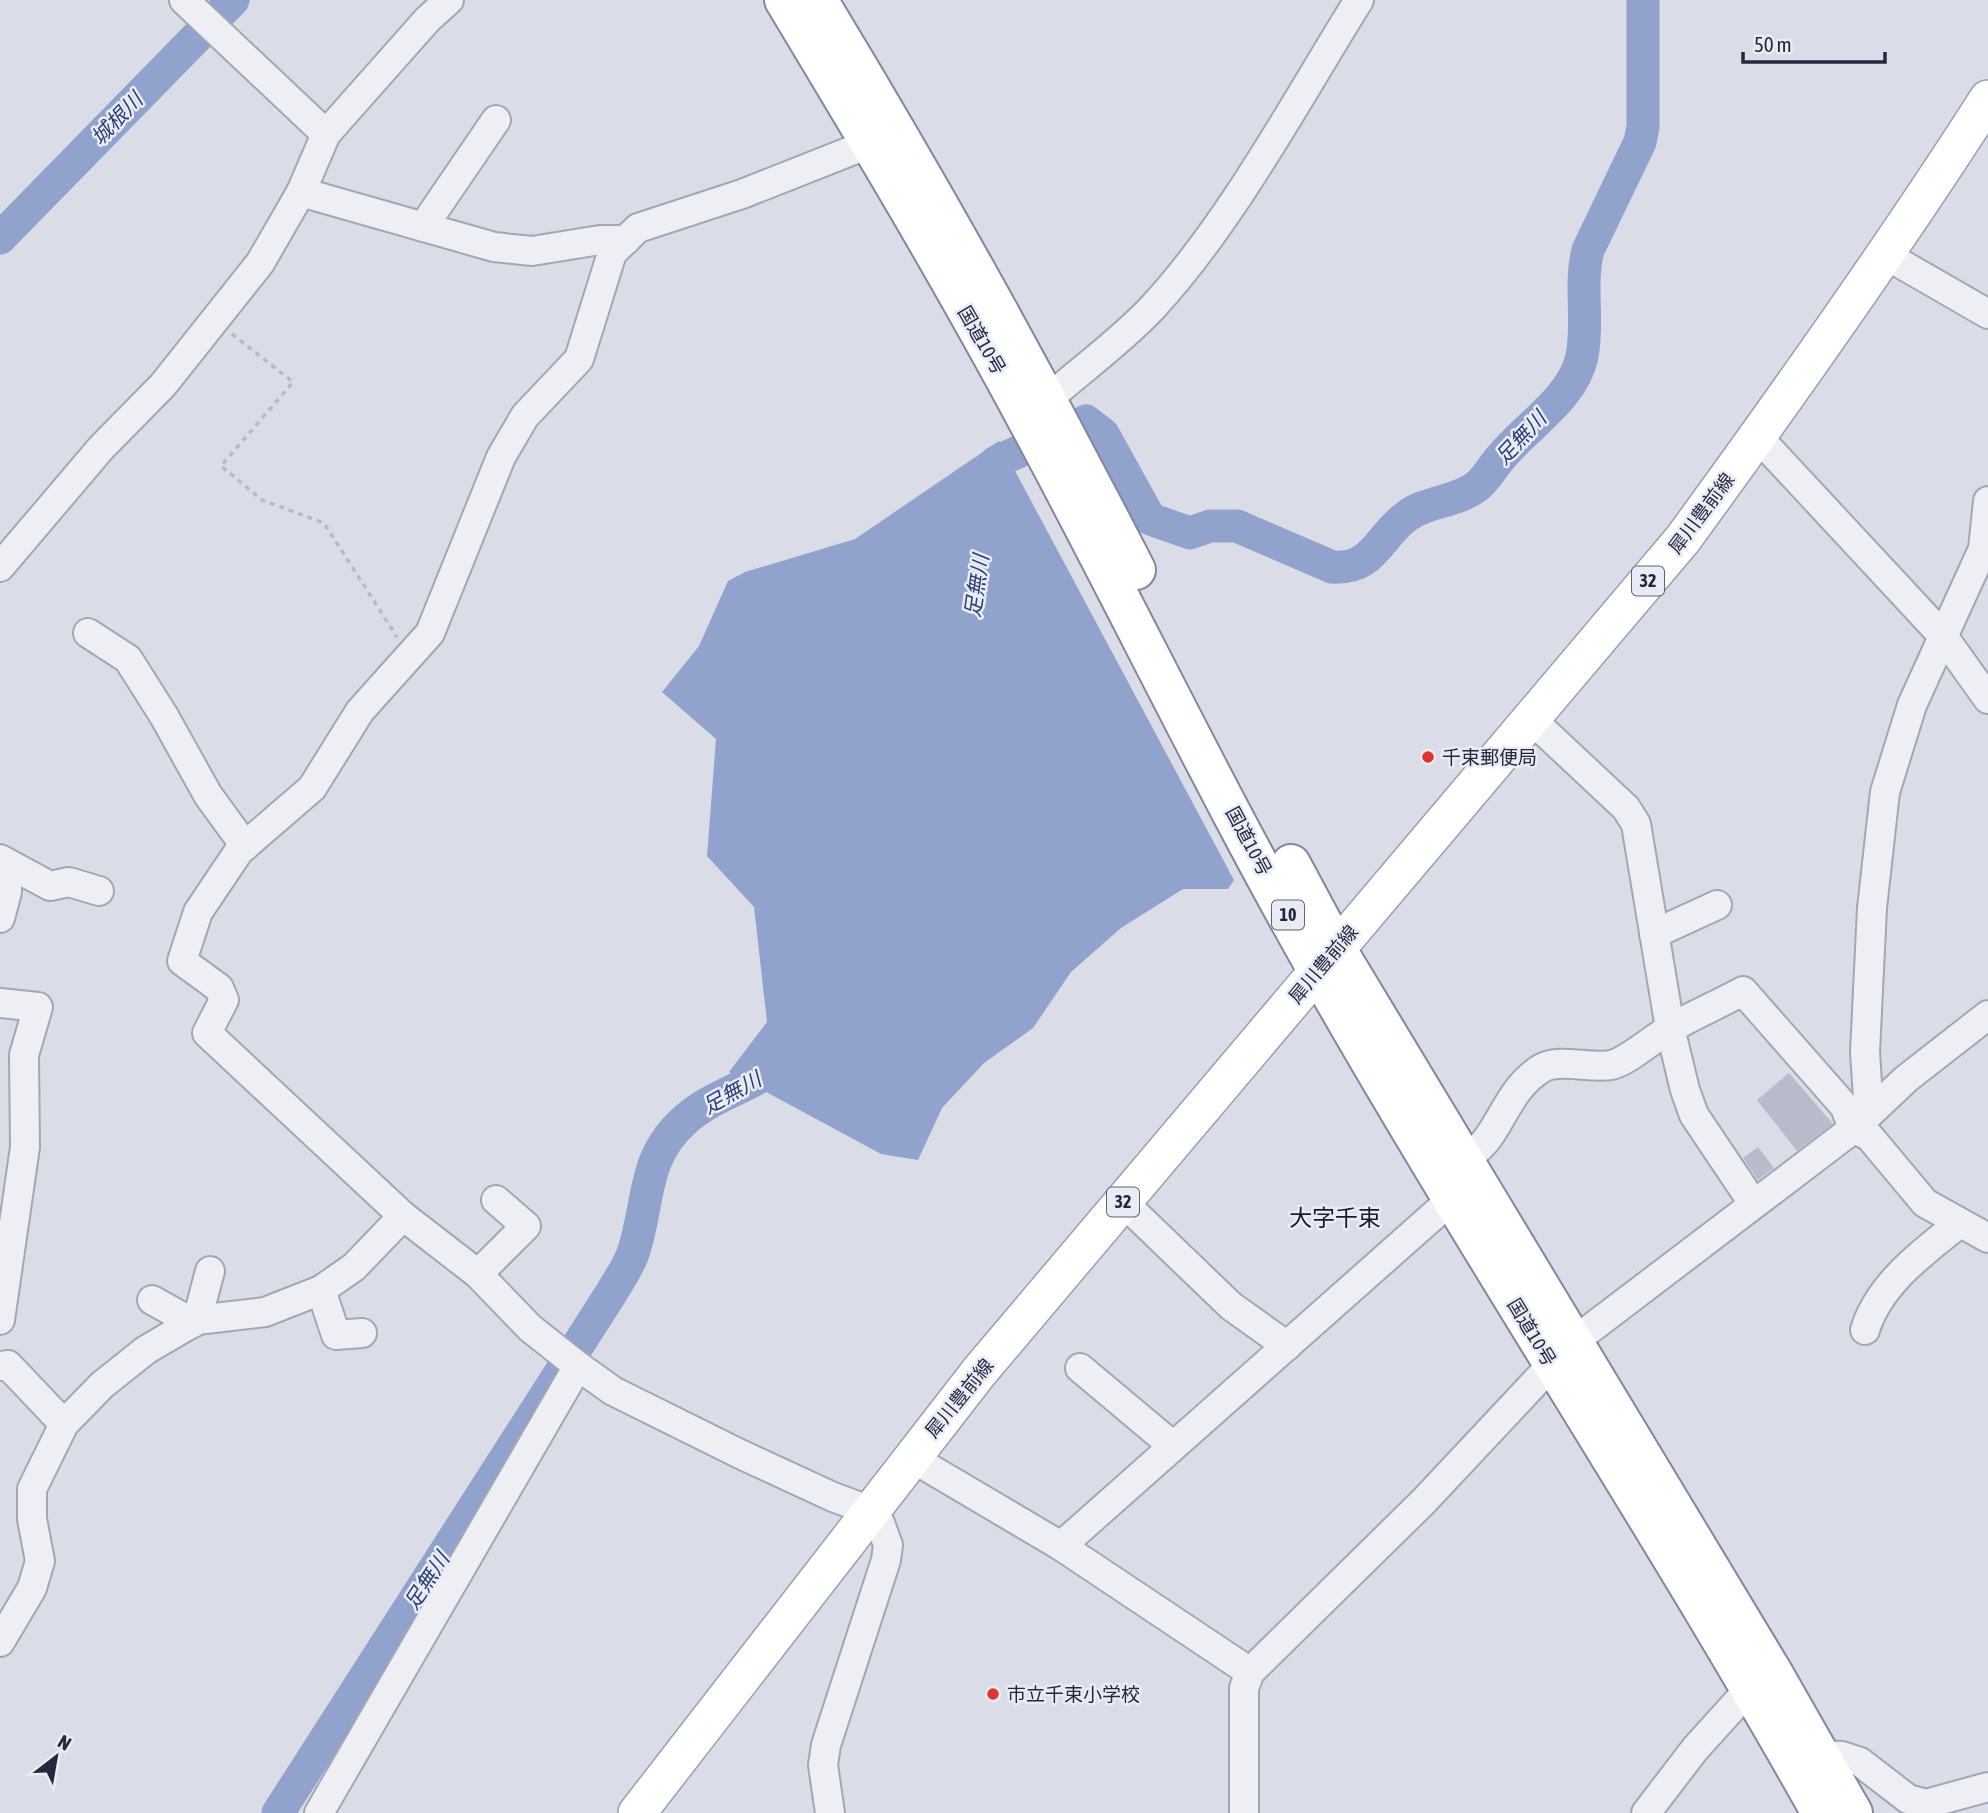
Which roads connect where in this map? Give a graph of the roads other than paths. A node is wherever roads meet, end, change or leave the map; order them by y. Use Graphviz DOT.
graph roads {
  1 [pos="184,0"];
  2 [pos="449,0"];
  3 [pos="784,0"];
  4 [pos="818,0"];
  5 [pos="1359,0"];
  6 [pos="1988,99"];
  7 [pos="496,120"];
  8 [pos="326,134"];
  9 [pos="870,143"];
  10 [pos="301,192"];
  11 [pos="423,227"];
  12 [pos="626,240"];
  13 [pos="1884,254"];
  14 [pos="1988,314"];
  15 [pos="1048,399"];
  16 [pos="1758,437"];
  17 [pos="1988,501"];
  18 [pos="0,567"];
  19 [pos="88,632"];
  20 [pos="1943,636"];
  21 [pos="1988,699"];
  22 [pos="1532,720"];
  23 [pos="245,846"];
  24 [pos="4,862"];
  25 [pos="99,891"];
  26 [pos="1717,905"];
  27 [pos="0,918"];
  28 [pos="1654,934"];
  29 [pos="1327,959"];
  30 [pos="0,1003"];
  31 [pos="1988,1015"];
  32 [pos="1670,1028"];
  33 [pos="1853,1129"];
  34 [pos="1462,1159"];
  35 [pos="496,1200"];
  36 [pos="1451,1200"];
  37 [pos="1123,1202"];
  38 [pos="1753,1203"];
  39 [pos="403,1216"];
  40 [pos="1960,1223"];
  41 [pos="1988,1238"];
  42 [pos="210,1271"];
  43 [pos="478,1274"];
  44 [pos="321,1290"];
  45 [pos="152,1300"];
  46 [pos="0,1320"];
  47 [pos="195,1322"];
  48 [pos="1865,1330"];
  49 [pos="362,1333"];
  50 [pos="1287,1346"];
  51 [pos="1563,1354"];
  52 [pos="0,1366"];
  53 [pos="578,1366"];
  54 [pos="1080,1368"];
  55 [pos="64,1424"];
  56 [pos="1173,1446"];
  57 [pos="912,1458"];
  58 [pos="871,1511"];
  59 [pos="1061,1546"];
  60 [pos="0,1642"];
  61 [pos="1250,1672"];
  62 [pos="1751,1687"];
  63 [pos="1821,1755"];
  64 [pos="1988,1787"];
  65 [pos="1909,1806"];
  66 [pos="319,1813"];
  67 [pos="637,1813"];
  68 [pos="830,1813"];
  69 [pos="1244,1813"];
  70 [pos="1646,1813"];
  71 [pos="1821,1813"];
  72 [pos="1853,1813"];
  1 -- 8 [label="street"];
  2 -- 8 [label="street"];
  3 -- 9 [label="highway, 国道10号 / 10"];
  4 -- 15 [label="highway, 国道10号 / 10"];
  5 -- 15 [label="street"];
  6 -- 13 [label="main road, 犀川豊前線 / 32"];
  7 -- 11 [label="street"];
  8 -- 10 [label="street"];
  9 -- 12 [label="street"];
  9 -- 29 [label="highway, 国道10号 / 10"];
  10 -- 11 [label="street"];
  10 -- 18 [label="street"];
  11 -- 12 [label="street"];
  12 -- 23 [label="street"];
  13 -- 14 [label="street"];
  13 -- 16 [label="main road, 犀川豊前線 / 32"];
  15 -- 29 [label="highway, 国道10号 / 10"];
  16 -- 20 [label="street"];
  16 -- 22 [label="main road, 犀川豊前線 / 32"];
  17 -- 20 [label="street"];
  19 -- 23 [label="street"];
  20 -- 21 [label="street"];
  20 -- 33 [label="street"];
  22 -- 28 [label="street"];
  22 -- 29 [label="main road, 犀川豊前線 / 32"];
  23 -- 39 [label="street"];
  24 -- 25 [label="street"];
  24 -- 27 [label="street"];
  26 -- 28 [label="street"];
  28 -- 32 [label="street"];
  29 -- 34 [label="highway, 国道10号 / 10"];
  29 -- 36 [label="highway, 国道10号 / 10"];
  29 -- 37 [label="main road, 犀川豊前線 / 32"];
  30 -- 46 [label="street"];
  31 -- 33 [label="street"];
  32 -- 33 [label="street"];
  32 -- 34 [label="street"];
  32 -- 38 [label="street"];
  33 -- 38 [label="street"];
  33 -- 40 [label="street"];
  34 -- 36 [label="street"];
  34 -- 51 [label="highway, 国道10号 / 10"];
  35 -- 43 [label="street"];
  36 -- 50 [label="street"];
  36 -- 51 [label="highway, 国道10号 / 10"];
  37 -- 50 [label="street"];
  37 -- 57 [label="main road, 犀川豊前線 / 32"];
  38 -- 51 [label="street"];
  39 -- 43 [label="street"];
  39 -- 44 [label="street"];
  40 -- 41 [label="street"];
  40 -- 48 [label="street"];
  42 -- 47 [label="street"];
  43 -- 53 [label="street"];
  44 -- 47 [label="street"];
  44 -- 49 [label="street"];
  45 -- 47 [label="street"];
  47 -- 55 [label="street"];
  50 -- 56 [label="street"];
  51 -- 61 [label="street"];
  51 -- 62 [label="highway, 国道10号 / 10"];
  51 -- 63 [label="highway, 国道10号 / 10"];
  52 -- 55 [label="street"];
  53 -- 58 [label="street"];
  53 -- 66 [label="street"];
  54 -- 56 [label="street"];
  55 -- 60 [label="street"];
  56 -- 59 [label="street"];
  57 -- 58 [label="main road, 犀川豊前線 / 32"];
  57 -- 59 [label="street"];
  58 -- 67 [label="main road, 犀川豊前線 / 32"];
  58 -- 68 [label="street"];
  59 -- 61 [label="street"];
  61 -- 69 [label="street"];
  62 -- 70 [label="street"];
  62 -- 71 [label="highway, 国道10号 / 10"];
  63 -- 65 [label="street"];
  63 -- 72 [label="highway, 国道10号 / 10"];
  64 -- 65 [label="street"];
}
